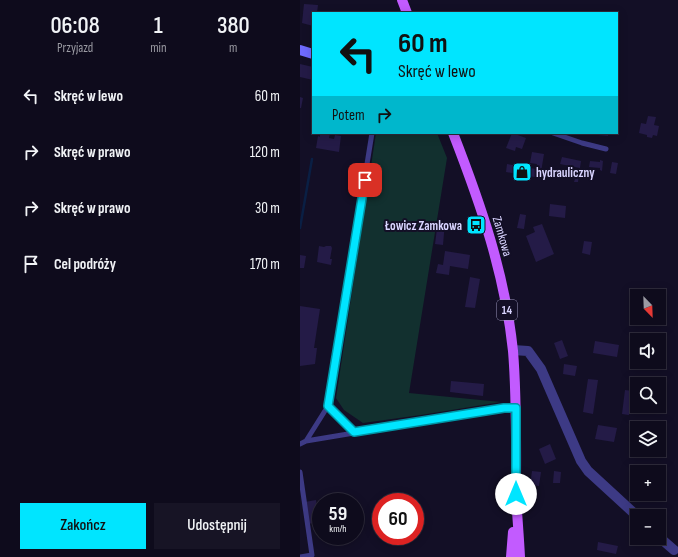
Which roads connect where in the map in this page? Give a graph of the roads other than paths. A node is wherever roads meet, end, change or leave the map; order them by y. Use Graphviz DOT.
graph roads {
  1 [pos="402,0"];
  2 [pos="407,12"];
  3 [pos="300,50"];
  4 [pos="312,54"];
  5 [pos="372,134"];
  6 [pos="454,134"];
  7 [pos="556,134"];
  8 [pos="606,149"];
  9 [pos="513,350"];
  10 [pos="328,406"];
  11 [pos="516,408"];
  12 [pos="354,432"];
  13 [pos="306,441"];
  14 [pos="300,444"];
  15 [pos="300,472"];
  16 [pos="302,499"];
  17 [pos="630,510"];
  18 [pos="516,540"];
  19 [pos="666,543"];
  20 [pos="674,550"];
  21 [pos="300,557"];
  22 [pos="506,557"];
  23 [pos="511,557"];
  24 [pos="521,557"];
  1 -- 2 [label="main road"];
  3 -- 4 [label="street"];
  5 -- 10 [label="lane"];
  6 -- 9 [label="main road, Zamkowa / 14"];
  7 -- 8 [label="lane"];
  9 -- 11 [label="main road, Zamkowa / 14"];
  9 -- 17 [label="street"];
  10 -- 12 [label="lane"];
  10 -- 13 [label="lane"];
  11 -- 12 [label="lane"];
  11 -- 18 [label="main road, Zamkowa / 14"];
  12 -- 13 [label="lane"];
  13 -- 14 [label="lane"];
  15 -- 16 [label="lane"];
  16 -- 21 [label="lane"];
  18 -- 22 [label="main road, Zamkowa / 14"];
  18 -- 23 [label="main road, Zamkowa / 14"];
  18 -- 24 [label="main road, Zamkowa / 14"];
  19 -- 20 [label="street"];
}
